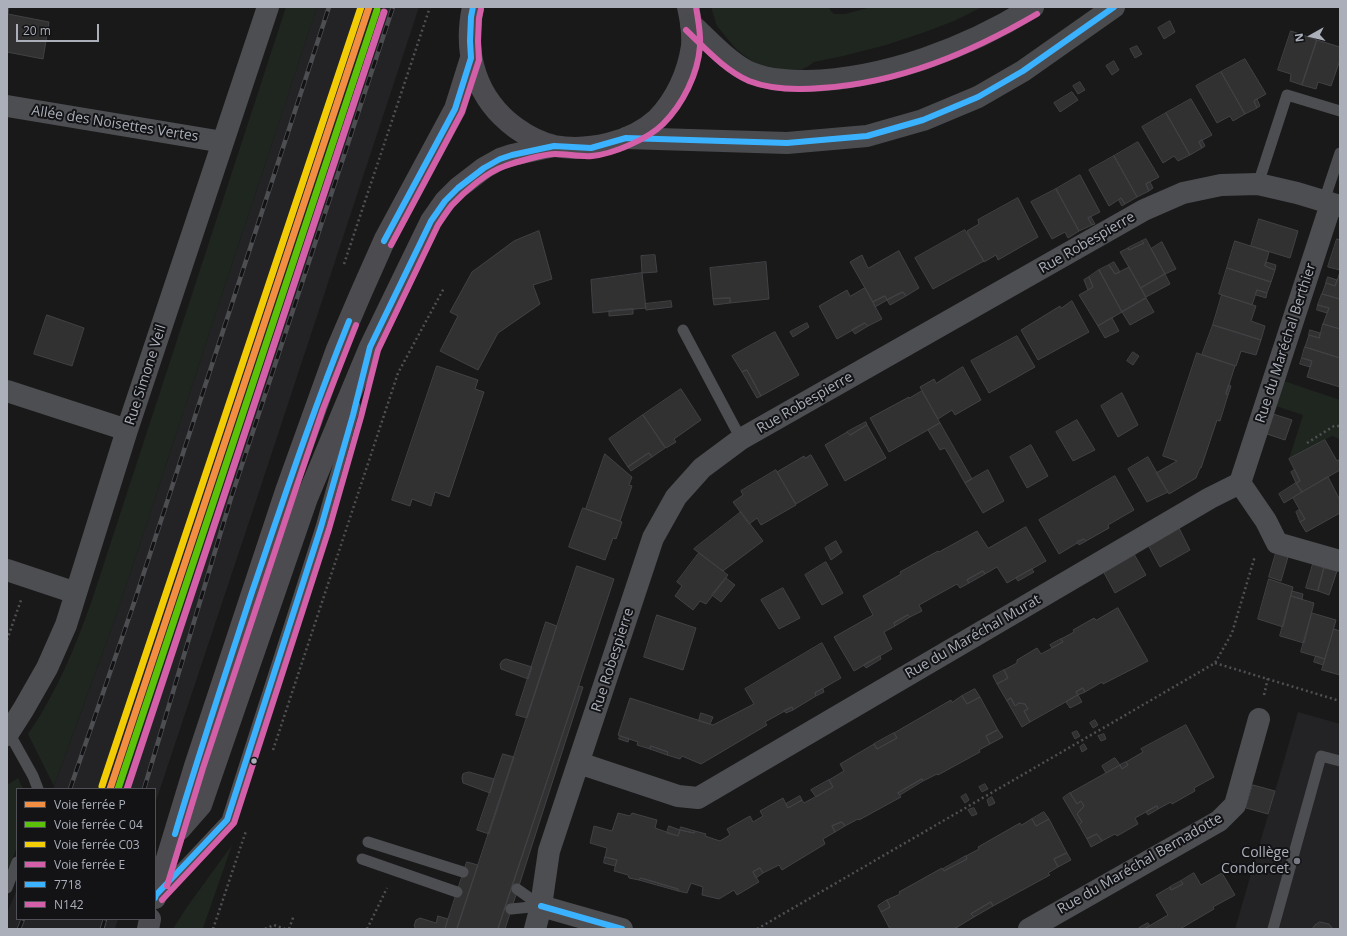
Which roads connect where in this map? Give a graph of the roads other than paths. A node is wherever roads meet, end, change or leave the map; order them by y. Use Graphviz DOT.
graph roads {
  1 [pos="268,7"];
  2 [pos="473,7"];
  3 [pos="1032,7"];
  4 [pos="1114,7"];
  5 [pos="690,16"];
  6 [pos="471,58"];
  7 [pos="7,106"];
  8 [pos="1340,111"];
  9 [pos="626,138"];
  10 [pos="223,142"];
  11 [pos="554,146"];
  12 [pos="1340,153"];
  13 [pos="1258,184"];
  14 [pos="1332,204"];
  15 [pos="683,330"];
  16 [pos="370,347"];
  17 [pos="7,391"];
  18 [pos="127,430"];
  19 [pos="741,439"];
  20 [pos="1240,483"];
  21 [pos="1340,561"];
  22 [pos="7,570"];
  23 [pos="76,592"];
  24 [pos="1259,719"];
  25 [pos="8,734"];
  26 [pos="1340,761"];
  27 [pos="579,763"];
  28 [pos="38,788"];
  29 [pos="175,834"];
  30 [pos="368,842"];
  31 [pos="362,859"];
  32 [pos="16,865"];
  33 [pos="463,872"];
  34 [pos="7,888"];
  35 [pos="517,889"];
  36 [pos="457,892"];
  37 [pos="156,893"];
  38 [pos="156,895"];
  39 [pos="541,906"];
  40 [pos="511,909"];
  41 [pos="535,929"];
  42 [pos="622,929"];
  43 [pos="1029,929"];
  44 [pos="1273,929"];
  1 -- 10 [label="street, Rue Simone Veil"];
  2 -- 6 [label="main road"];
  3 -- 5 [label="highway"];
  4 -- 9 [label="highway"];
  5 -- 9 [label="main road"];
  6 -- 11 [label="main road"];
  6 -- 29 [label="main road"];
  7 -- 10 [label="street, Allée des Noisettes Vertes"];
  8 -- 13 [label="lane"];
  9 -- 11 [label="main road"];
  10 -- 18 [label="street, Rue Simone Veil"];
  11 -- 16 [label="main road"];
  12 -- 14 [label="lane"];
  13 -- 14 [label="street, Rue Robespierre"];
  13 -- 19 [label="street, Rue Robespierre"];
  14 -- 20 [label="street, Rue du Maréchal Berthier"];
  15 -- 19 [label="lane"];
  16 -- 29 [label="main road"];
  16 -- 38 [label="lane"];
  17 -- 18 [label="street"];
  18 -- 23 [label="street, Rue Simone Veil"];
  19 -- 27 [label="street, Rue Robespierre"];
  20 -- 21 [label="street"];
  20 -- 27 [label="street, Rue du Maréchal Murat"];
  22 -- 23 [label="street"];
  23 -- 25 [label="street, Rue Simone Veil"];
  24 -- 43 [label="street, Rue du Maréchal Bernadotte"];
  25 -- 28 [label="lane"];
  26 -- 44 [label="lane"];
  27 -- 39 [label="street, Rue Robespierre"];
  29 -- 37 [label="main road"];
  30 -- 33 [label="lane"];
  31 -- 36 [label="lane"];
  32 -- 34 [label="lane"];
  35 -- 39 [label="lane"];
  39 -- 40 [label="lane"];
  39 -- 41 [label="street, Rue Robespierre"];
  39 -- 42 [label="street"];
}
